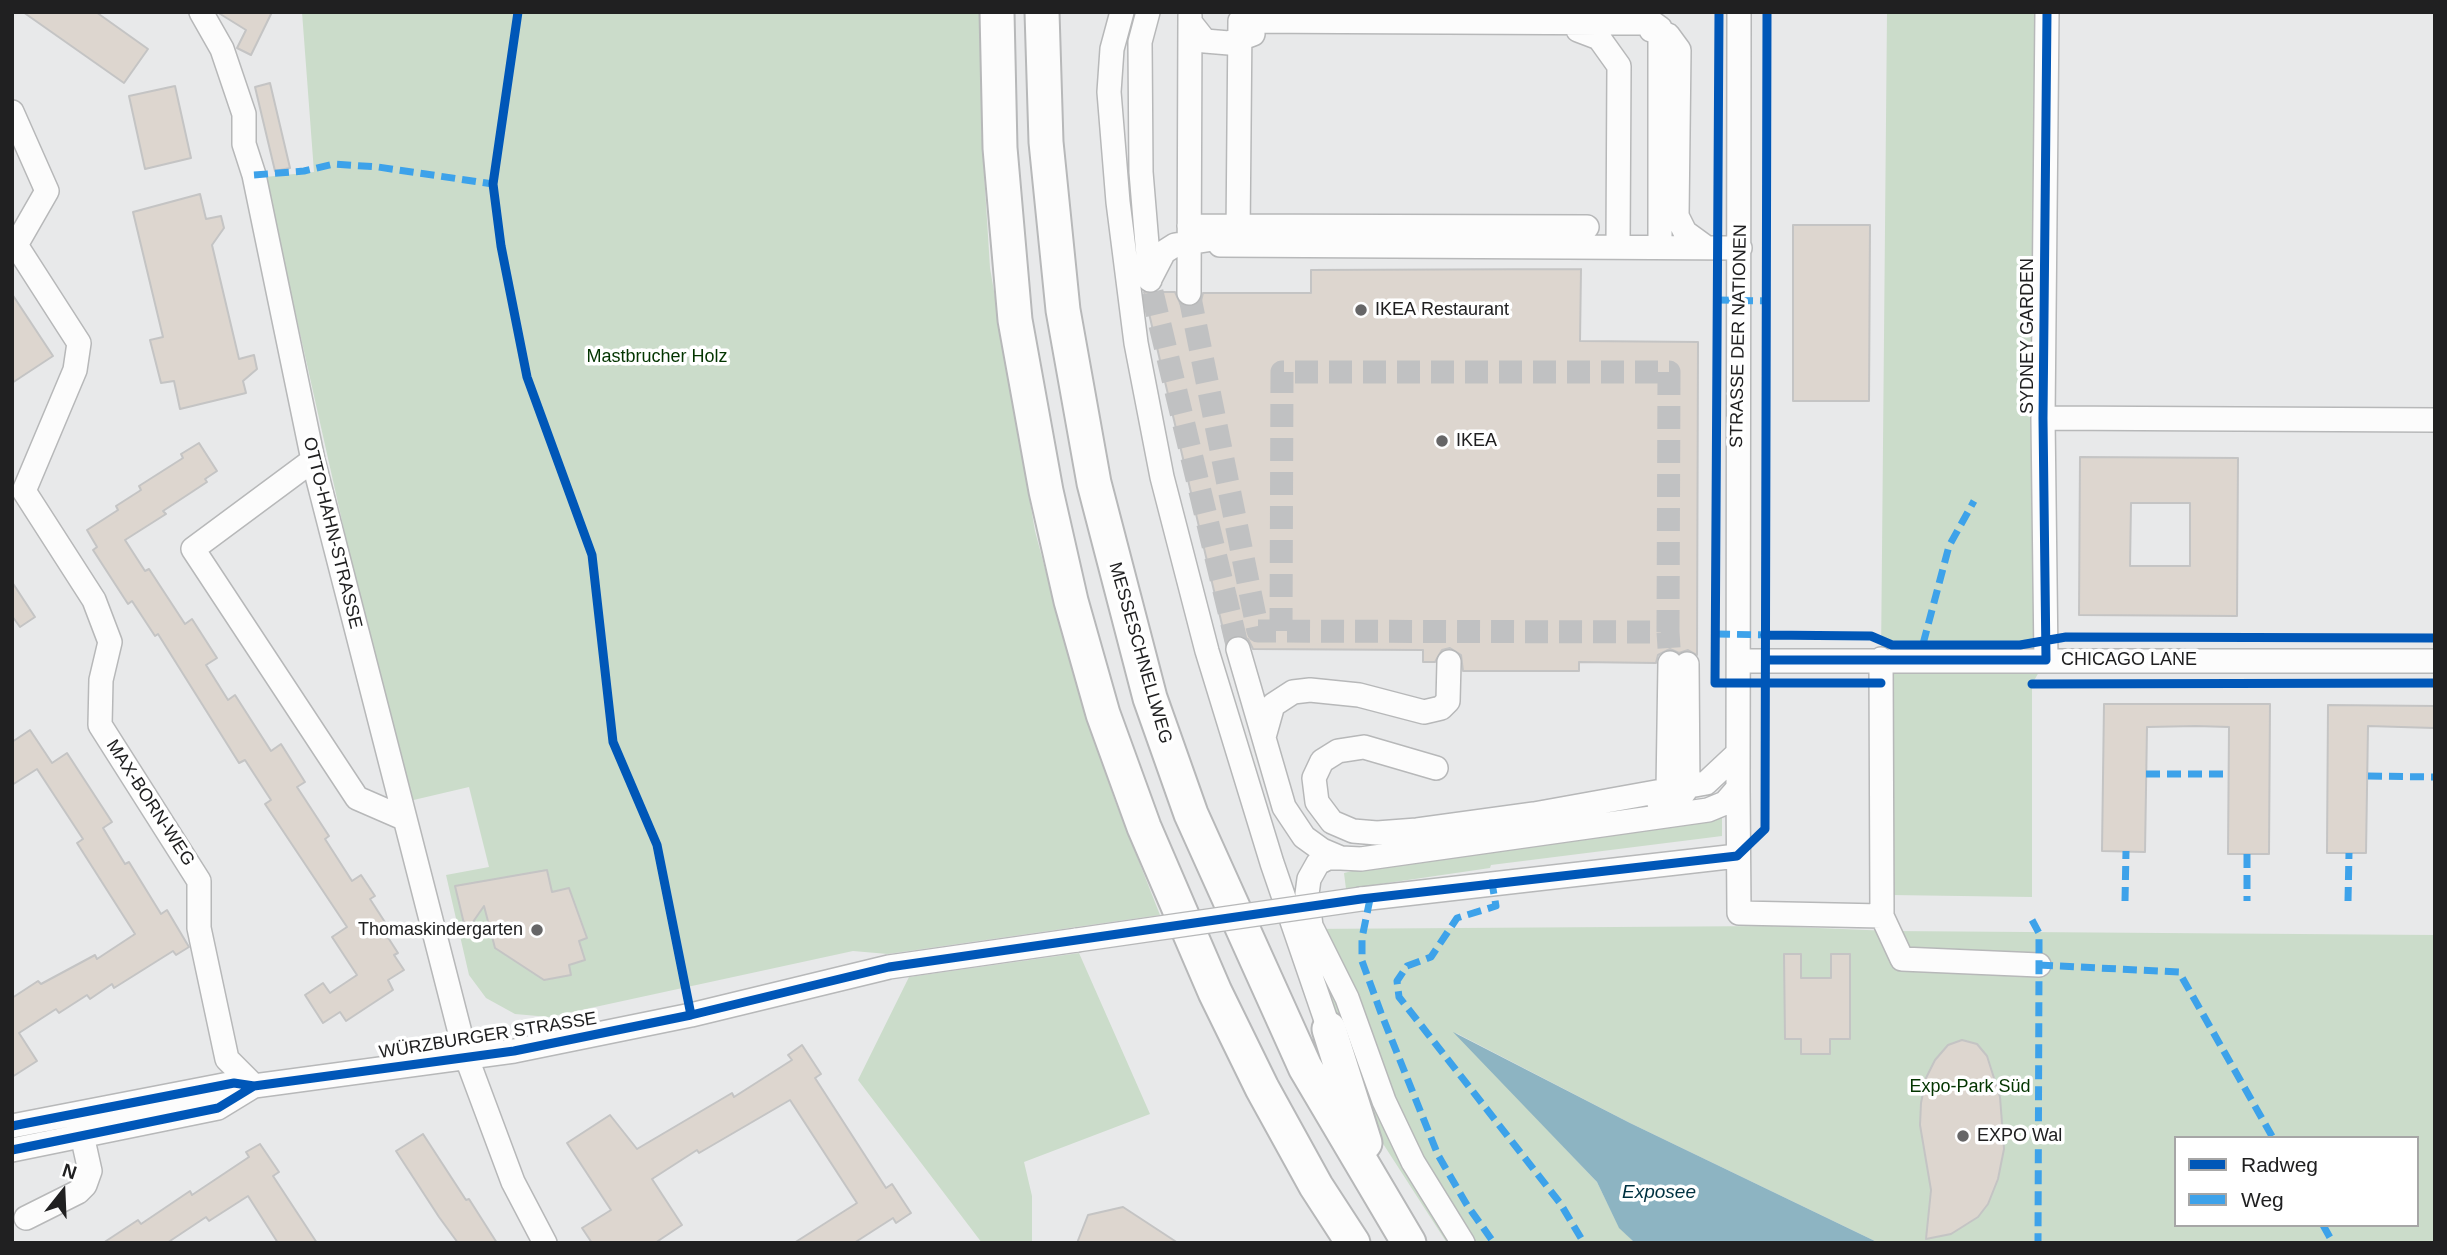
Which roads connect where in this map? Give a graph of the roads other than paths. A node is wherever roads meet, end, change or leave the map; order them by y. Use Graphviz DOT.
graph roads {
  1 [pos="201,12"];
  2 [pos="997,12"];
  3 [pos="1042,12"];
  4 [pos="1122,12"];
  5 [pos="1148,12"];
  6 [pos="1739,12"];
  7 [pos="2048,12"];
  8 [pos="1190,17"];
  9 [pos="1578,30"];
  10 [pos="12,112"];
  11 [pos="1587,227"];
  12 [pos="1189,236"];
  13 [pos="1618,246"];
  14 [pos="1660,247"];
  15 [pos="1707,248"];
  16 [pos="1740,248"];
  17 [pos="1189,293"];
  18 [pos="2043,418"];
  19 [pos="2435,420"];
  20 [pos="313,460"];
  21 [pos="1238,649"];
  22 [pos="1881,659"];
  23 [pos="1739,660"];
  24 [pos="2046,660"];
  25 [pos="1450,662"];
  26 [pos="2435,662"];
  27 [pos="1678,663"];
  28 [pos="1263,740"];
  29 [pos="1737,754"];
  30 [pos="1436,768"];
  31 [pos="1738,788"];
  32 [pos="1671,794"];
  33 [pos="1534,814"];
  34 [pos="403,818"];
  35 [pos="1609,824"];
  36 [pos="1575,829"];
  37 [pos="1737,856"];
  38 [pos="1341,858"];
  39 [pos="1272,863"];
  40 [pos="1309,879"];
  41 [pos="1882,916"];
  42 [pos="2039,965"];
  43 [pos="1329,1029"];
  44 [pos="466,1056"];
  45 [pos="254,1086"];
  46 [pos="12,1126"];
  47 [pos="82,1135"];
  48 [pos="12,1150"];
  49 [pos="1391,1215"];
  50 [pos="26,1218"];
  51 [pos="545,1243"];
  52 [pos="1353,1243"];
  53 [pos="1409,1243"];
  54 [pos="1463,1243"];
  1 -- 20 [label="street, OTTO-HAHN-STRASSE"];
  2 -- 52 [label="highway"];
  3 -- 49 [label="highway, MESSESCHNELLWEG"];
  4 -- 39 [label="street"];
  5 -- 14 [label="street"];
  6 -- 16 [label="street, STRASSE DER NATIONEN"];
  7 -- 18 [label="street, SYDNEY GARDEN"];
  8 -- 9 [label="street"];
  8 -- 12 [label="street"];
  9 -- 13 [label="street"];
  9 -- 15 [label="street"];
  10 -- 45 [label="street, MAX-BORN-WEG"];
  11 -- 12 [label="street"];
  12 -- 13 [label="street"];
  12 -- 17 [label="street"];
  13 -- 14 [label="street"];
  14 -- 15 [label="street"];
  15 -- 16 [label="street"];
  16 -- 23 [label="street, STRASSE DER NATIONEN"];
  18 -- 19 [label="street"];
  18 -- 24 [label="street, SYDNEY GARDEN"];
  20 -- 34 [label="street, OTTO-HAHN-STRASSE"];
  20 -- 34 [label="street"];
  21 -- 28 [label="street"];
  22 -- 23 [label="street, CHICAGO LANE"];
  22 -- 24 [label="street, CHICAGO LANE"];
  22 -- 41 [label="street"];
  23 -- 29 [label="street, STRASSE DER NATIONEN"];
  24 -- 26 [label="street, CHICAGO LANE"];
  25 -- 28 [label="street"];
  27 -- 32 [label="street"];
  28 -- 38 [label="street"];
  29 -- 31 [label="street, STRASSE DER NATIONEN"];
  29 -- 32 [label="street"];
  30 -- 33 [label="street"];
  31 -- 35 [label="street"];
  31 -- 37 [label="street, STRASSE DER NATIONEN"];
  32 -- 33 [label="street"];
  32 -- 35 [label="street"];
  33 -- 36 [label="street"];
  34 -- 44 [label="street, OTTO-HAHN-STRASSE"];
  35 -- 36 [label="street"];
  36 -- 38 [label="street"];
  37 -- 41 [label="street, STRASSE DER NATIONEN"];
  37 -- 44 [label="street, WÜRZBURGER STRASSE, bridge"];
  38 -- 40 [label="street"];
  39 -- 40 [label="street"];
  39 -- 43 [label="street"];
  40 -- 54 [label="street"];
  41 -- 42 [label="street"];
  43 -- 49 [label="highway"];
  44 -- 45 [label="street, WÜRZBURGER STRASSE"];
  44 -- 51 [label="street, OTTO-HAHN-STRASSE"];
  45 -- 46 [label="street, WÜRZBURGER STRASSE"];
  45 -- 47 [label="street, WÜRZBURGER STRASSE"];
  47 -- 48 [label="street, WÜRZBURGER STRASSE"];
  47 -- 50 [label="street"];
  49 -- 53 [label="highway, MESSESCHNELLWEG"];
}
